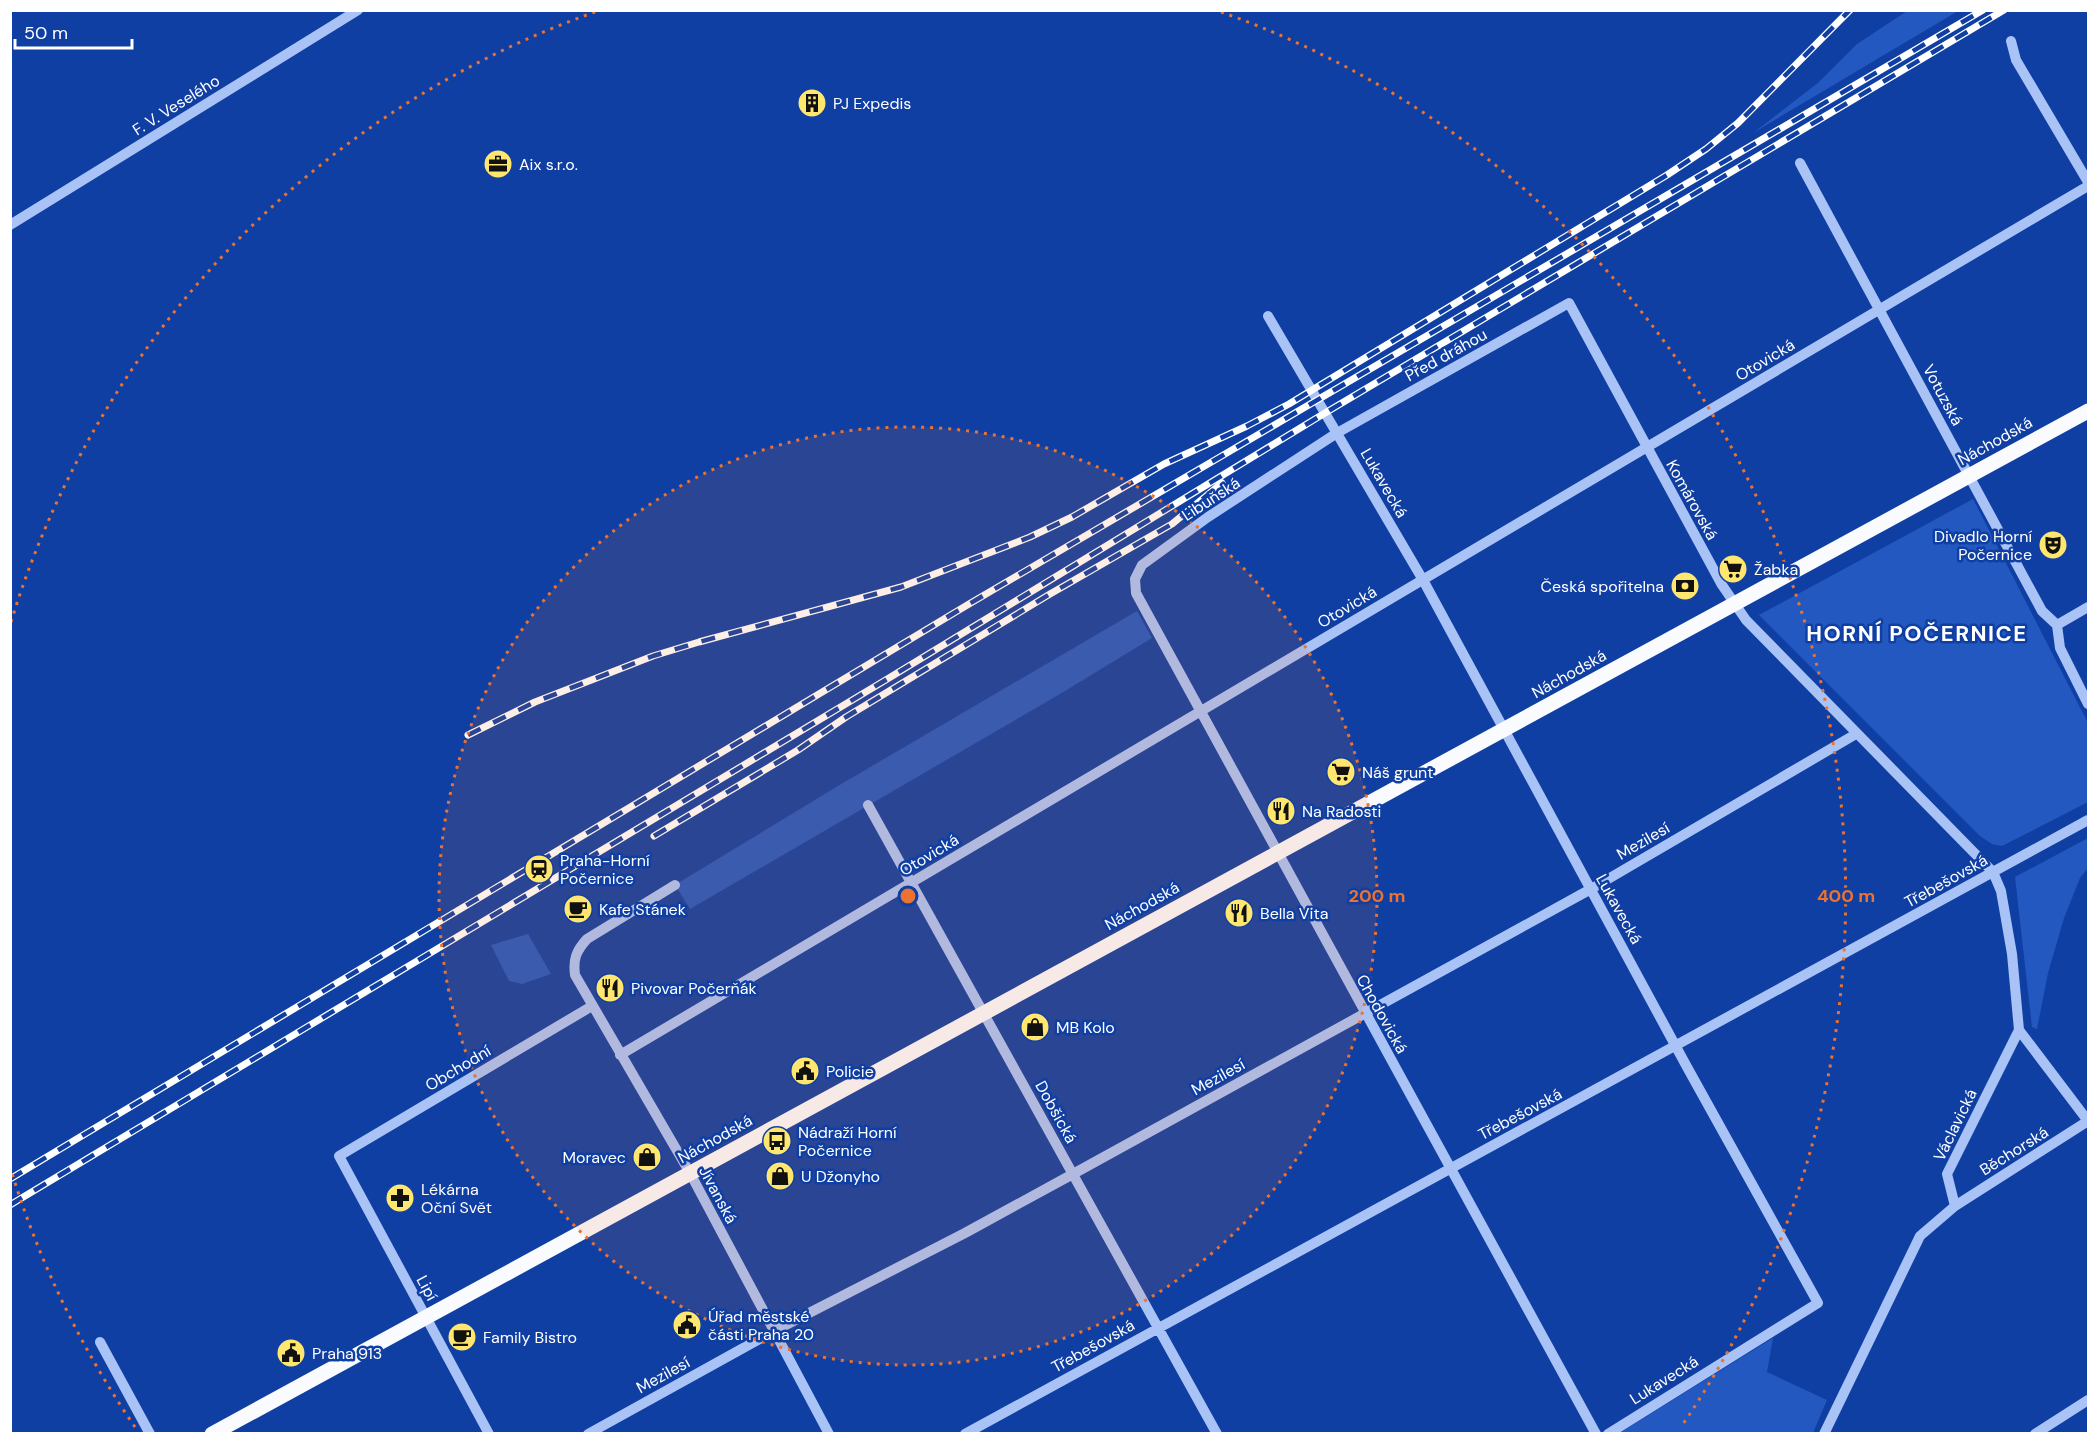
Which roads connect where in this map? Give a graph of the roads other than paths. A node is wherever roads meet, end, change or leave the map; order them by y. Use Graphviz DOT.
graph roads {
  1 [pos="358,10"];
  2 [pos="2011,41"];
  3 [pos="1800,163"];
  4 [pos="2088,184"];
  5 [pos="10,225"];
  6 [pos="1569,303"];
  7 [pos="1879,310"];
  8 [pos="1268,316"];
  9 [pos="2088,411"];
  10 [pos="1337,434"];
  11 [pos="1646,448"];
  12 [pos="1969,476"];
  13 [pos="1423,580"];
  14 [pos="1735,603"];
  15 [pos="2088,608"];
  16 [pos="1144,609"];
  17 [pos="2057,625"];
  18 [pos="2088,704"];
  19 [pos="1202,711"];
  20 [pos="1504,729"];
  21 [pos="1856,734"];
  22 [pos="868,805"];
  23 [pos="2088,820"];
  24 [pos="1277,853"];
  25 [pos="1993,872"];
  26 [pos="911,883"];
  27 [pos="675,885"];
  28 [pos="1591,889"];
  29 [pos="592,1006"];
  30 [pos="983,1013"];
  31 [pos="1365,1013"];
  32 [pos="2019,1030"];
  33 [pos="1676,1046"];
  34 [pos="620,1055"];
  35 [pos="2088,1121"];
  36 [pos="339,1156"];
  37 [pos="1450,1168"];
  38 [pos="690,1173"];
  39 [pos="1073,1174"];
  40 [pos="1955,1206"];
  41 [pos="426,1317"];
  42 [pos="1158,1327"];
  43 [pos="774,1331"];
  44 [pos="100,1342"];
  45 [pos="2088,1400"];
  46 [pos="150,1434"];
  47 [pos="212,1434"];
  48 [pos="489,1434"];
  49 [pos="588,1434"];
  50 [pos="830,1434"];
  51 [pos="965,1434"];
  52 [pos="1217,1434"];
  53 [pos="1596,1434"];
  54 [pos="1608,1434"];
  55 [pos="1824,1434"];
  56 [pos="2035,1434"];
  1 -- 5 [label="street, F. V. Veselého"];
  2 -- 4 [label="street"];
  3 -- 7 [label="street, Votuzská"];
  4 -- 7 [label="street, Otovická"];
  6 -- 10 [label="street, Před dráhou"];
  6 -- 11 [label="street, Komárovská"];
  7 -- 11 [label="street, Otovická"];
  7 -- 12 [label="street, Votuzská"];
  8 -- 10 [label="street, Lukavecká"];
  9 -- 12 [label="main road, Náchodská"];
  10 -- 13 [label="street, Lukavecká"];
  10 -- 16 [label="street, Libuňská"];
  11 -- 13 [label="street, Otovická"];
  11 -- 14 [label="street, Komárovská"];
  12 -- 14 [label="main road, Náchodská"];
  12 -- 17 [label="street, Votuzská"];
  13 -- 19 [label="street, Otovická"];
  13 -- 20 [label="street, Lukavecká"];
  14 -- 20 [label="main road, Náchodská"];
  14 -- 21 [label="street, Komárovská"];
  15 -- 17 [label="street"];
  16 -- 19 [label="street, Chodovická"];
  17 -- 18 [label="street, Votuzská"];
  19 -- 24 [label="street, Chodovická"];
  19 -- 26 [label="street, Otovická"];
  20 -- 24 [label="main road, Náchodská"];
  20 -- 28 [label="street, Lukavecká"];
  21 -- 25 [label="street, Komárovská"];
  21 -- 28 [label="street, Mezilesí"];
  22 -- 26 [label="street, Dobšická"];
  23 -- 25 [label="street, Třebešovská"];
  24 -- 30 [label="main road, Náchodská"];
  24 -- 31 [label="street, Chodovická"];
  25 -- 32 [label="street"];
  25 -- 33 [label="street, Třebešovská"];
  26 -- 30 [label="street, Dobšická"];
  26 -- 34 [label="street, Otovická"];
  27 -- 29 [label="street, Jívanská"];
  28 -- 31 [label="street, Mezilesí"];
  28 -- 33 [label="street, Lukavecká"];
  29 -- 34 [label="street, Jívanská"];
  29 -- 36 [label="street, Obchodní"];
  30 -- 38 [label="main road, Náchodská"];
  30 -- 39 [label="street, Dobšická"];
  31 -- 37 [label="street, Chodovická"];
  31 -- 39 [label="street, Mezilesí"];
  32 -- 35 [label="street"];
  32 -- 40 [label="street, Václavická"];
  33 -- 37 [label="street, Třebešovská"];
  33 -- 54 [label="street, Lukavecká"];
  34 -- 38 [label="street, Jívanská"];
  35 -- 40 [label="street, Běchorská"];
  36 -- 41 [label="street, Lipí"];
  37 -- 42 [label="street, Třebešovská"];
  37 -- 53 [label="street, Chodovická"];
  38 -- 41 [label="main road, Náchodská"];
  38 -- 43 [label="street, Jívanská"];
  39 -- 42 [label="street, Dobšická"];
  39 -- 43 [label="street, Mezilesí"];
  40 -- 55 [label="street"];
  41 -- 47 [label="main road, Náchodská"];
  41 -- 48 [label="street, Lipí"];
  42 -- 51 [label="street, Třebešovská"];
  42 -- 52 [label="street, Dobšická"];
  43 -- 49 [label="street, Mezilesí"];
  43 -- 50 [label="street, Jívanská"];
  44 -- 46 [label="street"];
  45 -- 56 [label="street"];
}
